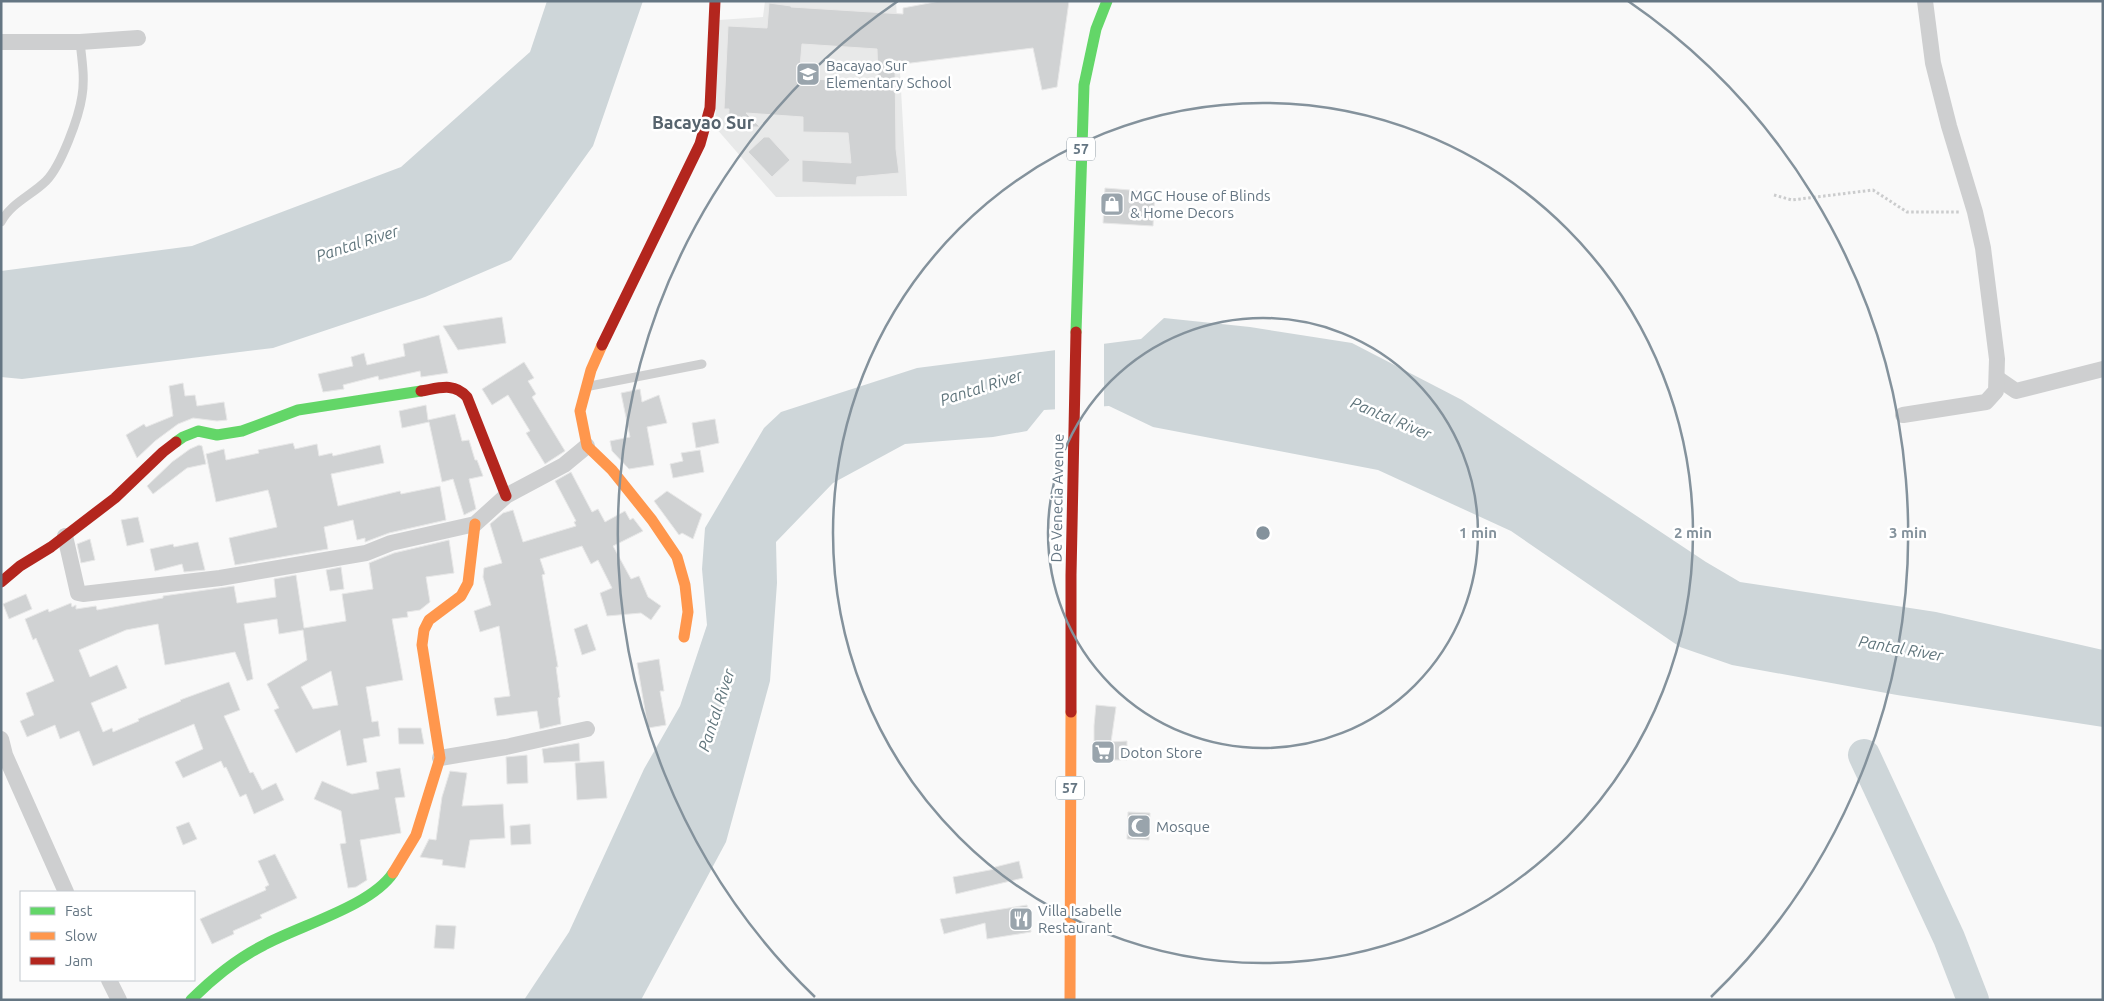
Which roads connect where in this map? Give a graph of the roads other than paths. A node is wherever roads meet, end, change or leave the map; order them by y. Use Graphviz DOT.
graph roads {
  1 [pos="715,1"];
  2 [pos="1107,1"];
  3 [pos="1925,1"];
  4 [pos="138,38"];
  5 [pos="1,42"];
  6 [pos="80,42"];
  7 [pos="1,222"];
  8 [pos="702,364"];
  9 [pos="2103,369"];
  10 [pos="1997,378"];
  11 [pos="585,387"];
  12 [pos="1903,415"];
  13 [pos="587,446"];
  14 [pos="506,496"];
  15 [pos="475,524"];
  16 [pos="65,536"];
  17 [pos="1,582"];
  18 [pos="684,637"];
  19 [pos="587,729"];
  20 [pos="1,739"];
  21 [pos="440,758"];
  22 [pos="66,891"];
  23 [pos="110,981"];
  24 [pos="120,1000"];
  25 [pos="191,1000"];
  26 [pos="1070,1000"];
  1 -- 11 [label="main road"];
  2 -- 26 [label="main road, De Venecia Avenue / 57"];
  3 -- 10 [label="street"];
  4 -- 6 [label="street"];
  5 -- 6 [label="street"];
  6 -- 7 [label="lane"];
  8 -- 11 [label="lane"];
  9 -- 10 [label="street"];
  10 -- 12 [label="street"];
  11 -- 13 [label="main road"];
  13 -- 14 [label="street"];
  13 -- 18 [label="main road"];
  14 -- 15 [label="street"];
  14 -- 16 [label="main road"];
  15 -- 16 [label="street"];
  15 -- 21 [label="main road"];
  16 -- 17 [label="main road"];
  19 -- 21 [label="street"];
  20 -- 22 [label="street"];
  21 -- 25 [label="main road"];
  23 -- 24 [label="street"];
}
